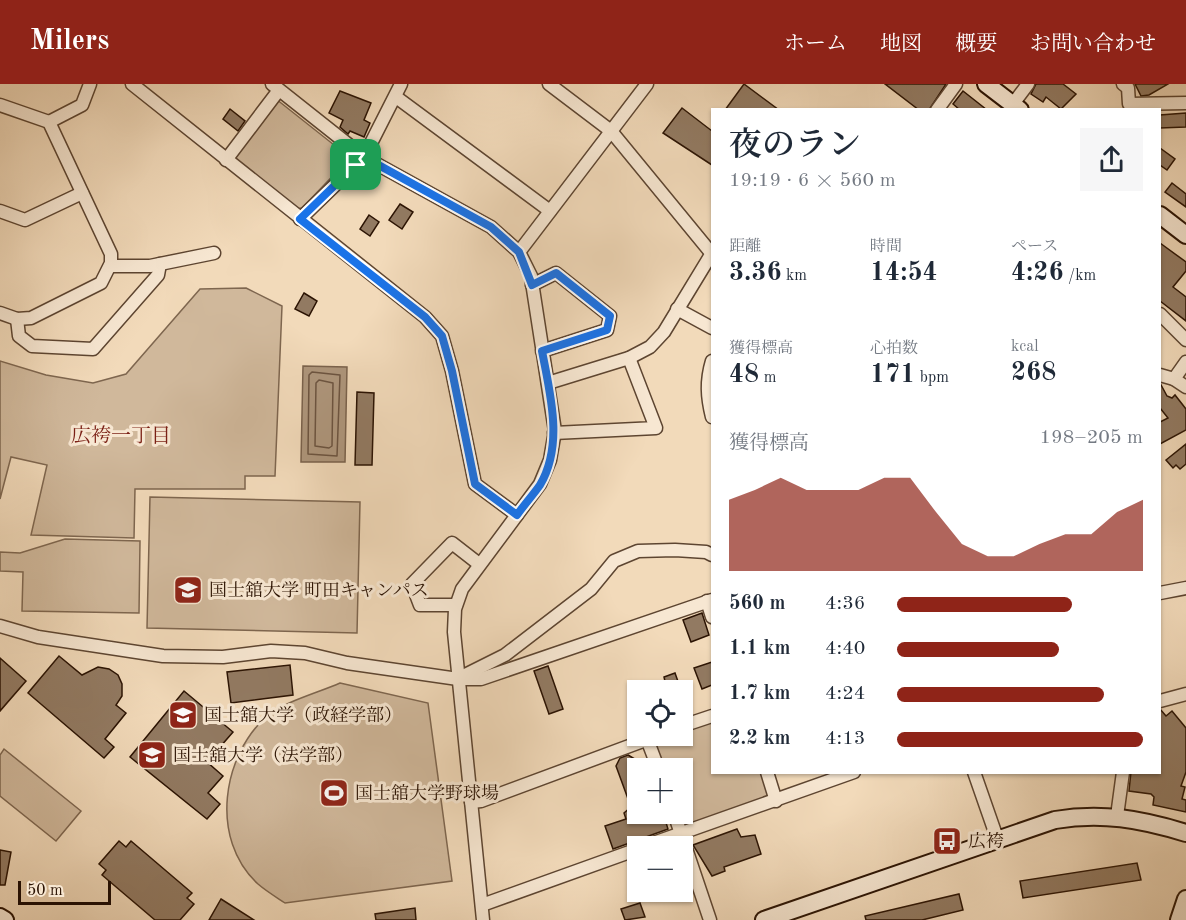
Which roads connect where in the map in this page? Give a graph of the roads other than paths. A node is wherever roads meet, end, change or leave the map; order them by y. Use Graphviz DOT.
graph roads {
  1 [pos="90,84"];
  2 [pos="132,84"];
  3 [pos="401,84"];
  4 [pos="549,84"];
  5 [pos="647,84"];
  6 [pos="956,84"];
  7 [pos="986,84"];
  8 [pos="1028,84"];
  9 [pos="1123,84"];
  10 [pos="276,87"];
  11 [pos="396,97"];
  12 [pos="1186,103"];
  13 [pos="0,105"];
  14 [pos="1017,107"];
  15 [pos="938,108"];
  16 [pos="49,122"];
  17 [pos="611,131"];
  18 [pos="364,157"];
  19 [pos="226,160"];
  20 [pos="82,193"];
  21 [pos="0,211"];
  22 [pos="550,211"];
  23 [pos="1161,216"];
  24 [pos="300,219"];
  25 [pos="1186,235"];
  26 [pos="519,252"];
  27 [pos="214,253"];
  28 [pos="711,253"];
  29 [pos="711,256"];
  30 [pos="160,264"];
  31 [pos="110,266"];
  32 [pos="532,285"];
  33 [pos="677,309"];
  34 [pos="0,313"];
  35 [pos="1161,315"];
  36 [pos="17,319"];
  37 [pos="711,327"];
  38 [pos="1186,340"];
  39 [pos="542,351"];
  40 [pos="629,358"];
  41 [pos="1186,362"];
  42 [pos="711,365"];
  43 [pos="1161,375"];
  44 [pos="1174,378"];
  45 [pos="548,383"];
  46 [pos="1186,387"];
  47 [pos="711,413"];
  48 [pos="555,433"];
  49 [pos="517,515"];
  50 [pos="711,555"];
  51 [pos="479,564"];
  52 [pos="1186,588"];
  53 [pos="1161,593"];
  54 [pos="710,601"];
  55 [pos="456,605"];
  56 [pos="0,626"];
  57 [pos="458,679"];
  58 [pos="1186,694"];
  59 [pos="1161,700"];
  60 [pos="711,716"];
  61 [pos="693,722"];
  62 [pos="629,746"];
  63 [pos="768,774"];
  64 [pos="849,774"];
  65 [pos="976,774"];
  66 [pos="1123,774"];
  67 [pos="776,801"];
  68 [pos="471,802"];
  69 [pos="1117,816"];
  70 [pos="678,824"];
  71 [pos="681,833"];
  72 [pos="1186,833"];
  73 [pos="673,836"];
  74 [pos="997,838"];
  75 [pos="627,853"];
  76 [pos="1186,899"];
  77 [pos="482,906"];
  78 [pos="0,917"];
  79 [pos="5,920"];
  80 [pos="483,920"];
  81 [pos="710,920"];
  82 [pos="764,920"];
  83 [pos="1179,920"];
  1 -- 16 [label="street"];
  2 -- 19 [label="street"];
  3 -- 11 [label="street"];
  4 -- 17 [label="street"];
  5 -- 17 [label="street"];
  6 -- 15 [label="street"];
  7 -- 14 [label="street"];
  8 -- 14 [label="street"];
  9 -- 12 [label="street"];
  10 -- 18 [label="street"];
  10 -- 19 [label="street"];
  11 -- 18 [label="street"];
  11 -- 22 [label="street"];
  13 -- 16 [label="street"];
  16 -- 20 [label="street"];
  17 -- 22 [label="street"];
  17 -- 28 [label="street"];
  18 -- 24 [label="street"];
  18 -- 26 [label="street"];
  19 -- 24 [label="street"];
  20 -- 21 [label="street"];
  20 -- 31 [label="street"];
  22 -- 26 [label="street"];
  23 -- 25 [label="street"];
  24 -- 49 [label="street"];
  26 -- 32 [label="street"];
  27 -- 30 [label="street"];
  29 -- 33 [label="street"];
  30 -- 31 [label="street"];
  30 -- 36 [label="street"];
  31 -- 36 [label="street"];
  32 -- 39 [label="street"];
  32 -- 39 [label="street"];
  33 -- 37 [label="street"];
  33 -- 40 [label="street"];
  34 -- 36 [label="street"];
  35 -- 38 [label="street"];
  39 -- 45 [label="street"];
  40 -- 45 [label="street"];
  40 -- 48 [label="street"];
  41 -- 44 [label="street"];
  42 -- 47 [label="street"];
  43 -- 44 [label="street"];
  44 -- 46 [label="street"];
  45 -- 48 [label="street"];
  48 -- 49 [label="street"];
  49 -- 51 [label="street"];
  50 -- 57 [label="street"];
  51 -- 55 [label="street"];
  51 -- 55 [label="street"];
  52 -- 53 [label="street"];
  54 -- 57 [label="street"];
  55 -- 57 [label="street"];
  56 -- 57 [label="street"];
  57 -- 68 [label="street"];
  58 -- 59 [label="street"];
  60 -- 61 [label="street"];
  62 -- 68 [label="street"];
  63 -- 67 [label="street"];
  64 -- 67 [label="street"];
  65 -- 74 [label="street"];
  66 -- 69 [label="street"];
  67 -- 71 [label="street"];
  68 -- 77 [label="street"];
  69 -- 72 [label="street"];
  69 -- 74 [label="street"];
  70 -- 71 [label="street"];
  71 -- 73 [label="street"];
  71 -- 81 [label="street"];
  74 -- 82 [label="street"];
  75 -- 77 [label="street"];
  76 -- 83 [label="street"];
  77 -- 80 [label="street"];
  78 -- 79 [label="street"];
}
